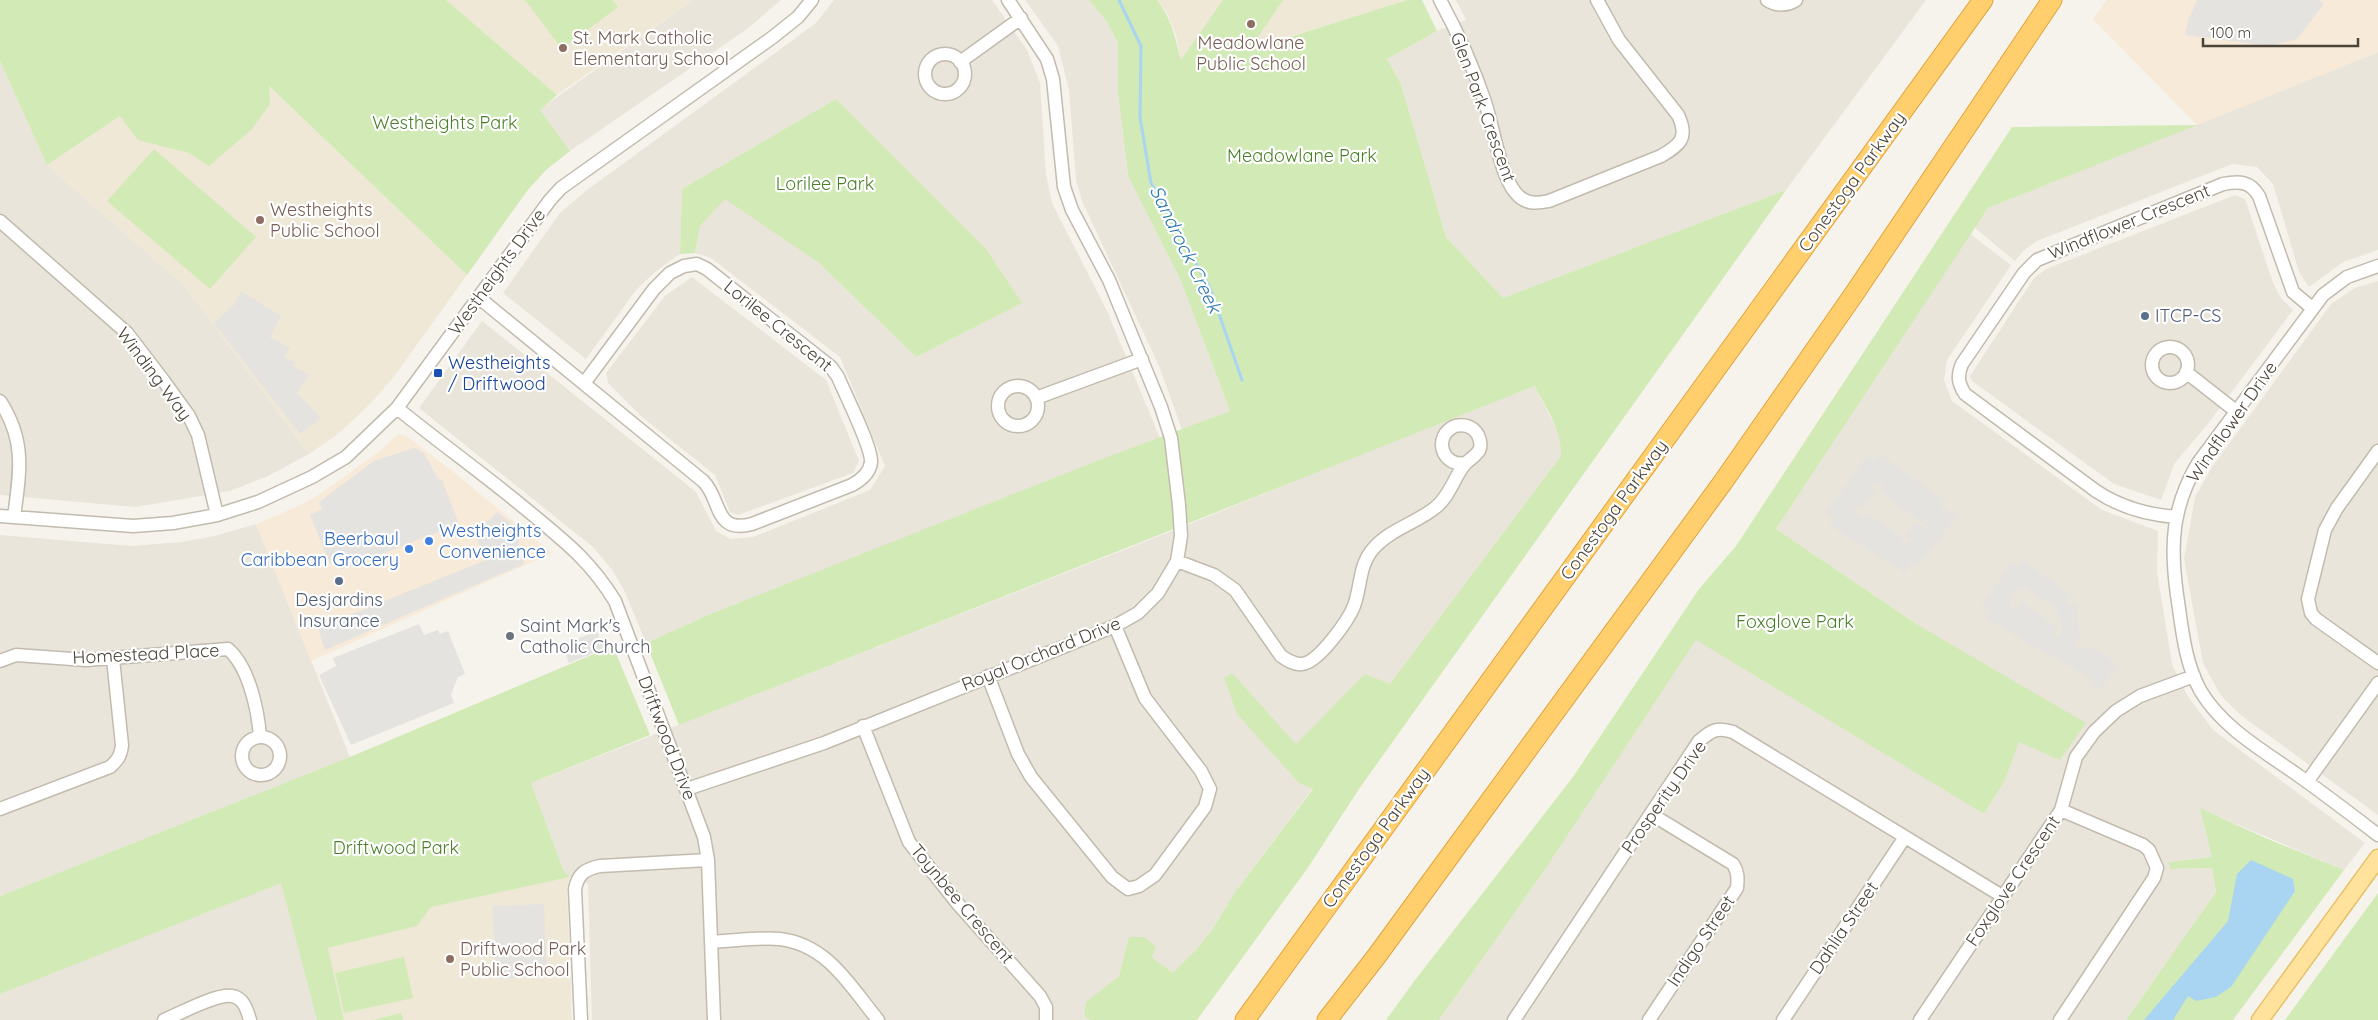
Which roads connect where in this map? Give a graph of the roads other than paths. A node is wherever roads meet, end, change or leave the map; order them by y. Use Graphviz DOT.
graph roads {
  1 [pos="812,0"];
  2 [pos="1008,0"];
  3 [pos="1440,0"];
  4 [pos="1598,0"];
  5 [pos="1767,0"];
  6 [pos="1796,0"];
  7 [pos="1983,0"];
  8 [pos="2052,0"];
  9 [pos="1021,18"];
  10 [pos="960,62"];
  11 [pos="0,221"];
  12 [pos="2378,266"];
  13 [pos="478,297"];
  14 [pos="2312,308"];
  15 [pos="1142,359"];
  16 [pos="2186,372"];
  17 [pos="584,382"];
  18 [pos="1036,398"];
  19 [pos="0,401"];
  20 [pos="397,408"];
  21 [pos="2237,412"];
  22 [pos="2378,451"];
  23 [pos="1466,463"];
  24 [pos="217,515"];
  25 [pos="0,516"];
  26 [pos="14,517"];
  27 [pos="2177,517"];
  28 [pos="1177,561"];
  29 [pos="1115,626"];
  30 [pos="112,659"];
  31 [pos="0,661"];
  32 [pos="2378,663"];
  33 [pos="988,676"];
  34 [pos="2194,676"];
  35 [pos="2378,683"];
  36 [pos="863,726"];
  37 [pos="260,737"];
  38 [pos="2307,782"];
  39 [pos="687,788"];
  40 [pos="0,809"];
  41 [pos="2061,810"];
  42 [pos="1651,814"];
  43 [pos="2378,835"];
  44 [pos="1905,837"];
  45 [pos="2378,858"];
  46 [pos="708,860"];
  47 [pos="2002,896"];
  48 [pos="711,942"];
  49 [pos="164,1020"];
  50 [pos="250,1020"];
  51 [pos="581,1020"];
  52 [pos="714,1020"];
  53 [pos="878,1020"];
  54 [pos="1046,1020"];
  55 [pos="1245,1020"];
  56 [pos="1327,1020"];
  57 [pos="1514,1020"];
  58 [pos="1648,1020"];
  59 [pos="1783,1020"];
  60 [pos="1920,1020"];
  61 [pos="2060,1020"];
  62 [pos="2260,1020"];
  1 -- 13 [label="street, Westheights Drive"];
  2 -- 9 [label="street, Royal Orchard Drive"];
  3 -- 4 [label="street, Glen Park Crescent"];
  5 -- 6 [label="street"];
  7 -- 55 [label="highway, Conestoga Parkway"];
  8 -- 56 [label="highway"];
  9 -- 10 [label="street"];
  9 -- 15 [label="street, Royal Orchard Drive"];
  11 -- 24 [label="street, Winding Way"];
  12 -- 14 [label="street, Windflower Drive"];
  13 -- 17 [label="street, Lorilee Crescent"];
  13 -- 20 [label="street, Westheights Drive"];
  14 -- 21 [label="street, Windflower Drive"];
  14 -- 27 [label="street, Windflower Crescent"];
  15 -- 18 [label="street"];
  15 -- 28 [label="street, Royal Orchard Drive"];
  16 -- 21 [label="street"];
  17 -- 17 [label="street, Lorilee Crescent"];
  19 -- 26 [label="street"];
  20 -- 24 [label="street, Westheights Drive"];
  20 -- 39 [label="street, Driftwood Drive"];
  21 -- 27 [label="street, Windflower Drive"];
  22 -- 32 [label="street"];
  23 -- 28 [label="street"];
  24 -- 26 [label="street, Westheights Drive"];
  25 -- 26 [label="street, Westheights Drive"];
  27 -- 34 [label="street, Windflower Drive"];
  28 -- 29 [label="street, Royal Orchard Drive"];
  29 -- 33 [label="street, Royal Orchard Drive"];
  29 -- 33 [label="street"];
  30 -- 31 [label="street, Homestead Place"];
  30 -- 37 [label="street, Homestead Place"];
  30 -- 40 [label="street"];
  33 -- 36 [label="street, Royal Orchard Drive"];
  34 -- 38 [label="street, Windflower Drive"];
  34 -- 41 [label="street, Foxglove Crescent"];
  35 -- 38 [label="street"];
  36 -- 39 [label="street, Royal Orchard Drive"];
  36 -- 54 [label="street, Toynbee Crescent"];
  38 -- 43 [label="street, Windflower Drive"];
  39 -- 46 [label="street, Driftwood Drive"];
  41 -- 47 [label="street, Foxglove Crescent"];
  41 -- 61 [label="street"];
  42 -- 44 [label="street, Prosperity Drive"];
  42 -- 57 [label="street, Prosperity Drive"];
  42 -- 58 [label="street, Indigo Street"];
  44 -- 47 [label="street, Prosperity Drive"];
  44 -- 59 [label="street, Dahlia Street"];
  45 -- 62 [label="main road"];
  46 -- 48 [label="street, Driftwood Drive"];
  46 -- 51 [label="street"];
  47 -- 60 [label="street, Foxglove Crescent"];
  48 -- 52 [label="street, Driftwood Drive"];
  48 -- 53 [label="street"];
  49 -- 50 [label="street"];
}
